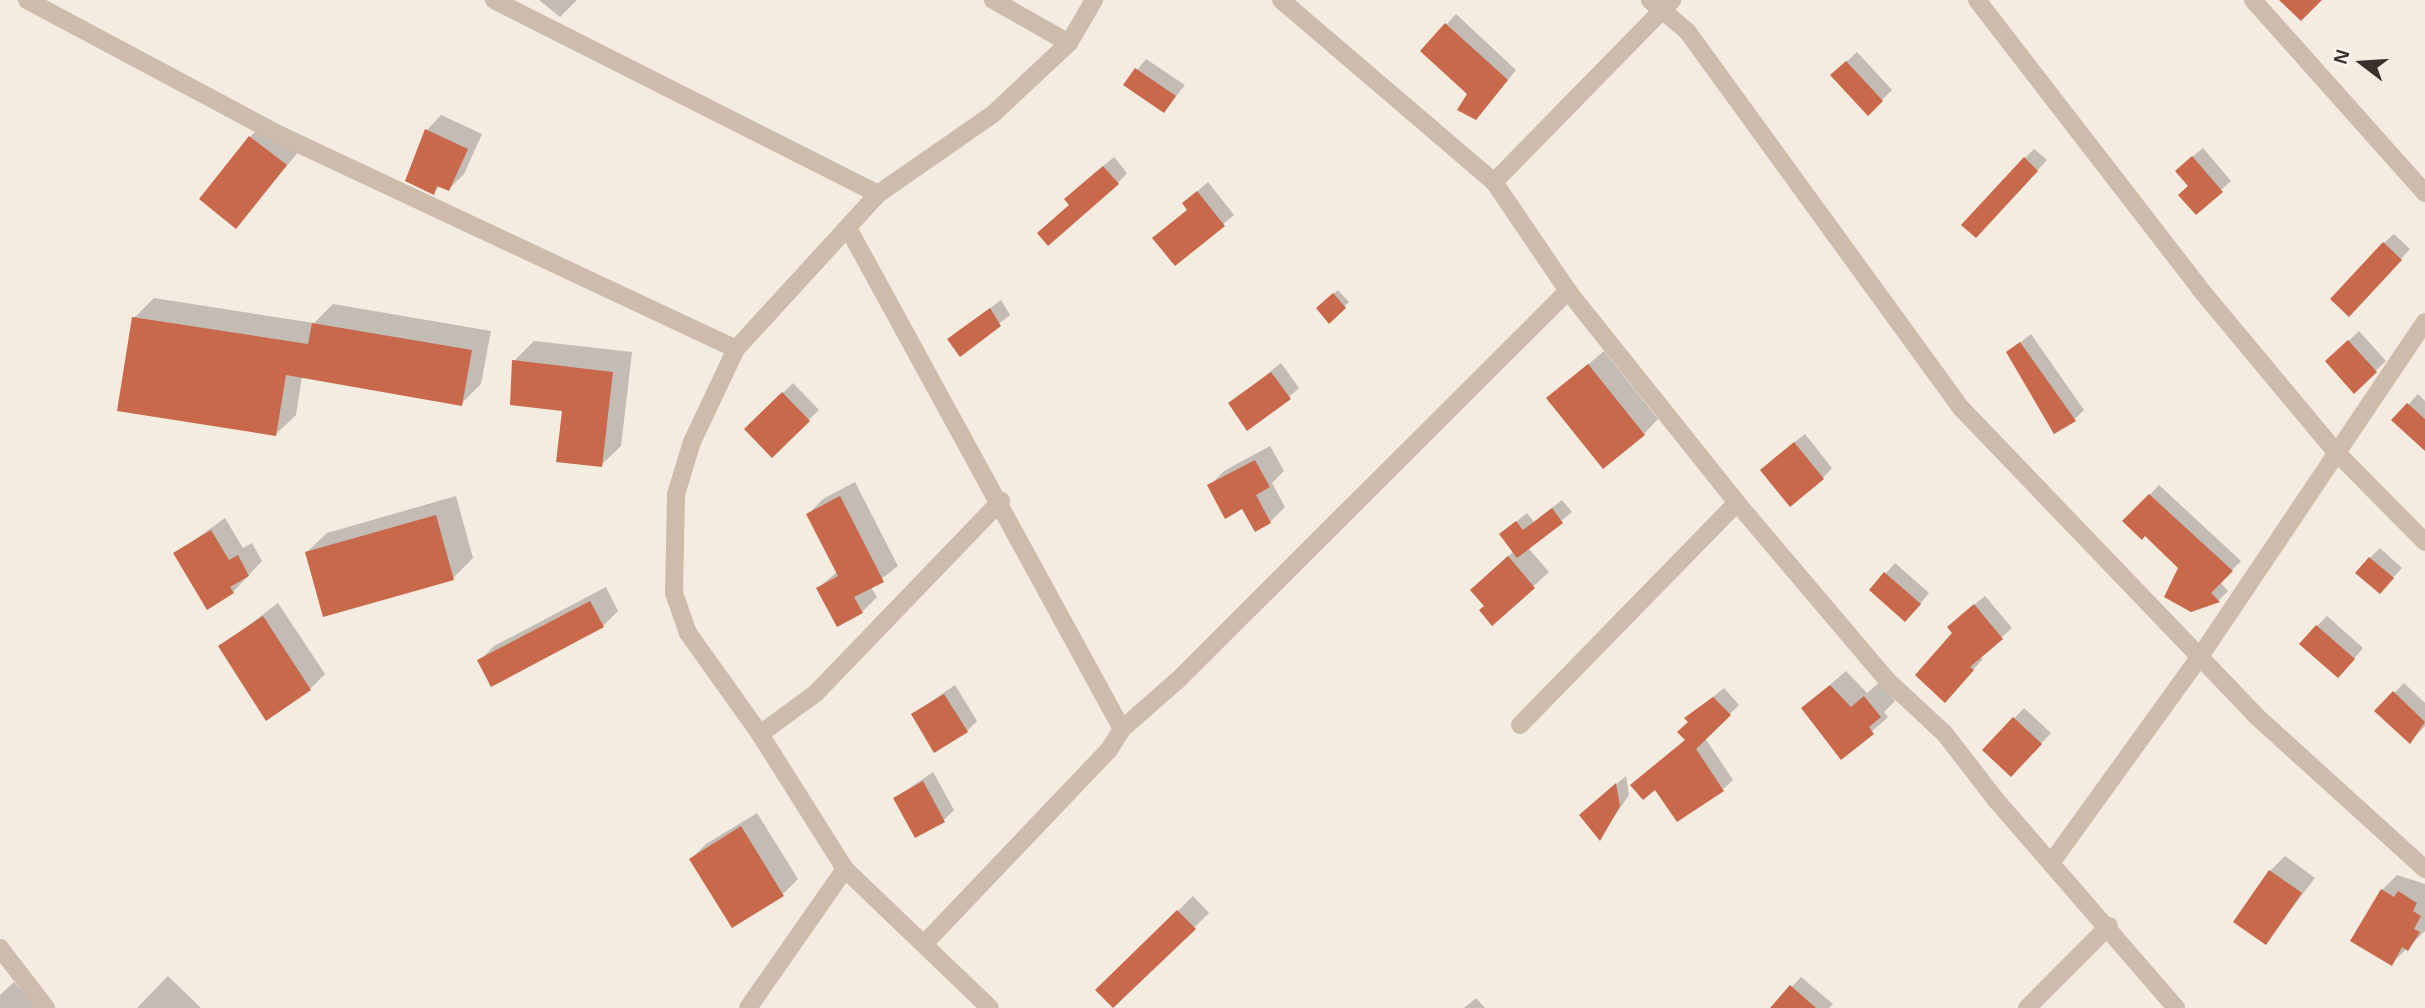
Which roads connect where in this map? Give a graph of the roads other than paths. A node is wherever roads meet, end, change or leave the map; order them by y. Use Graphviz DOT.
graph roads {
  1 [pos="27,0"];
  2 [pos="494,0"];
  3 [pos="993,0"];
  4 [pos="1094,0"];
  5 [pos="1281,0"];
  6 [pos="1977,0"];
  7 [pos="2253,0"];
  8 [pos="1661,4"];
  9 [pos="1069,43"];
  10 [pos="1494,182"];
  11 [pos="2425,193"];
  12 [pos="878,194"];
  13 [pos="848,228"];
  14 [pos="1568,291"];
  15 [pos="2425,322"];
  16 [pos="736,349"];
  17 [pos="2335,451"];
  18 [pos="1001,501"];
  19 [pos="1737,503"];
  20 [pos="2425,542"];
  21 [pos="2201,655"];
  22 [pos="1520,725"];
  23 [pos="1122,729"];
  24 [pos="760,734"];
  25 [pos="2051,863"];
  26 [pos="845,869"];
  27 [pos="2425,869"];
  28 [pos="2109,926"];
  29 [pos="924,944"];
  30 [pos="0,948"];
  31 [pos="46,1008"];
  32 [pos="748,1008"];
  33 [pos="990,1008"];
  34 [pos="2027,1008"];
  35 [pos="2176,1008"];
  1 -- 16 [label="street"];
  2 -- 12 [label="street"];
  3 -- 9 [label="street"];
  4 -- 9 [label="street"];
  5 -- 10 [label="street"];
  6 -- 17 [label="street"];
  7 -- 11 [label="street"];
  8 -- 10 [label="street"];
  8 -- 21 [label="street"];
  9 -- 12 [label="street"];
  10 -- 14 [label="street"];
  12 -- 13 [label="street"];
  13 -- 16 [label="street"];
  13 -- 18 [label="street"];
  14 -- 19 [label="street"];
  14 -- 23 [label="street"];
  15 -- 17 [label="street"];
  16 -- 24 [label="street"];
  17 -- 20 [label="street"];
  17 -- 21 [label="street"];
  18 -- 23 [label="street"];
  18 -- 24 [label="street"];
  19 -- 22 [label="street"];
  19 -- 25 [label="street"];
  21 -- 25 [label="street"];
  21 -- 27 [label="street"];
  23 -- 29 [label="street"];
  24 -- 26 [label="street"];
  25 -- 28 [label="street"];
  26 -- 29 [label="street"];
  26 -- 32 [label="street"];
  28 -- 34 [label="street"];
  28 -- 35 [label="street"];
  29 -- 33 [label="street"];
  30 -- 31 [label="street"];
}
